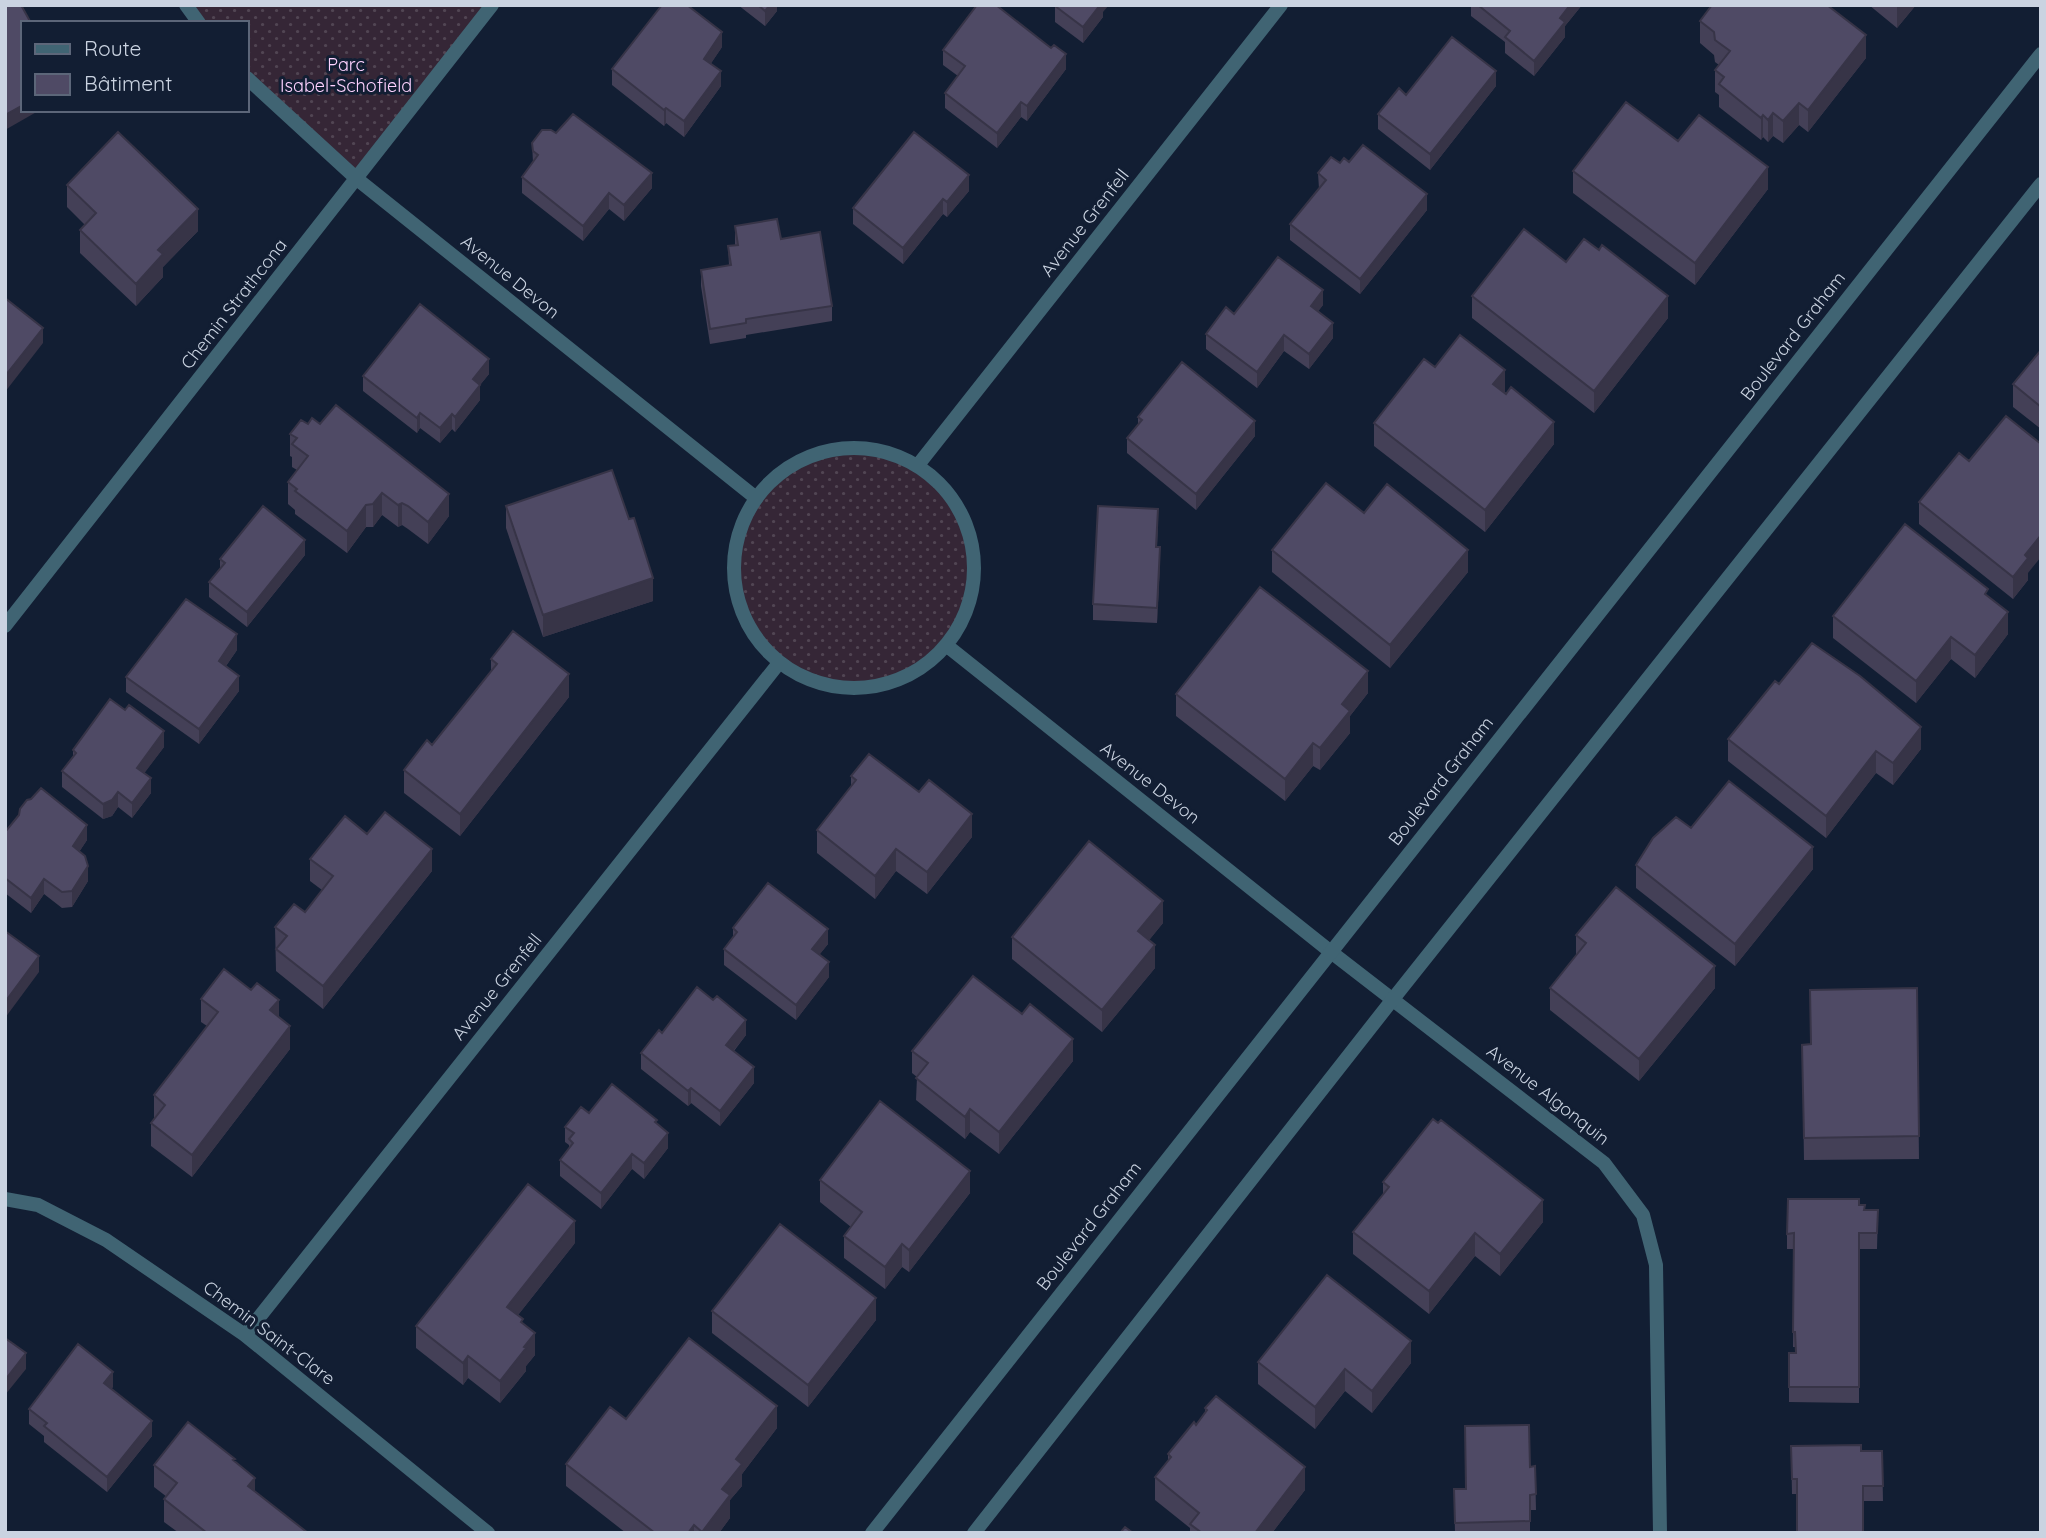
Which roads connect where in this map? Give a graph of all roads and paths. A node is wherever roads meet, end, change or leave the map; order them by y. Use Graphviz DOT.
graph roads {
  1 [pos="186,5"];
  2 [pos="492,5"];
  3 [pos="1282,5"];
  4 [pos="198,21"];
  5 [pos="2041,54"];
  6 [pos="248,79"];
  7 [pos="357,180"];
  8 [pos="2041,184"];
  9 [pos="918,465"];
  10 [pos="756,498"];
  11 [pos="5,626"];
  12 [pos="946,645"];
  13 [pos="779,663"];
  14 [pos="1331,952"];
  15 [pos="1394,999"];
  16 [pos="5,1199"];
  17 [pos="245,1335"];
  18 [pos="488,1533"];
  19 [pos="872,1533"];
  20 [pos="974,1533"];
  21 [pos="1660,1533"];
  1 -- 4 [label="street"];
  2 -- 7 [label="street, Chemin Strathcona"];
  3 -- 9 [label="street, Avenue Grenfell"];
  5 -- 14 [label="street, Boulevard Graham"];
  6 -- 7 [label="street, Avenue Devon"];
  7 -- 10 [label="street, Avenue Devon"];
  7 -- 11 [label="street, Chemin Strathcona"];
  8 -- 15 [label="street"];
  9 -- 10 [label="street"];
  9 -- 12 [label="street"];
  10 -- 13 [label="street"];
  12 -- 13 [label="street"];
  12 -- 14 [label="street, Avenue Devon"];
  13 -- 17 [label="street, Avenue Grenfell"];
  14 -- 15 [label="street, Avenue Algonquin"];
  14 -- 19 [label="street, Boulevard Graham"];
  15 -- 20 [label="street"];
  15 -- 21 [label="street, Avenue Algonquin"];
  16 -- 17 [label="street, Chemin Saint-Clare"];
  17 -- 18 [label="street, Chemin Saint-Clare"];
}
